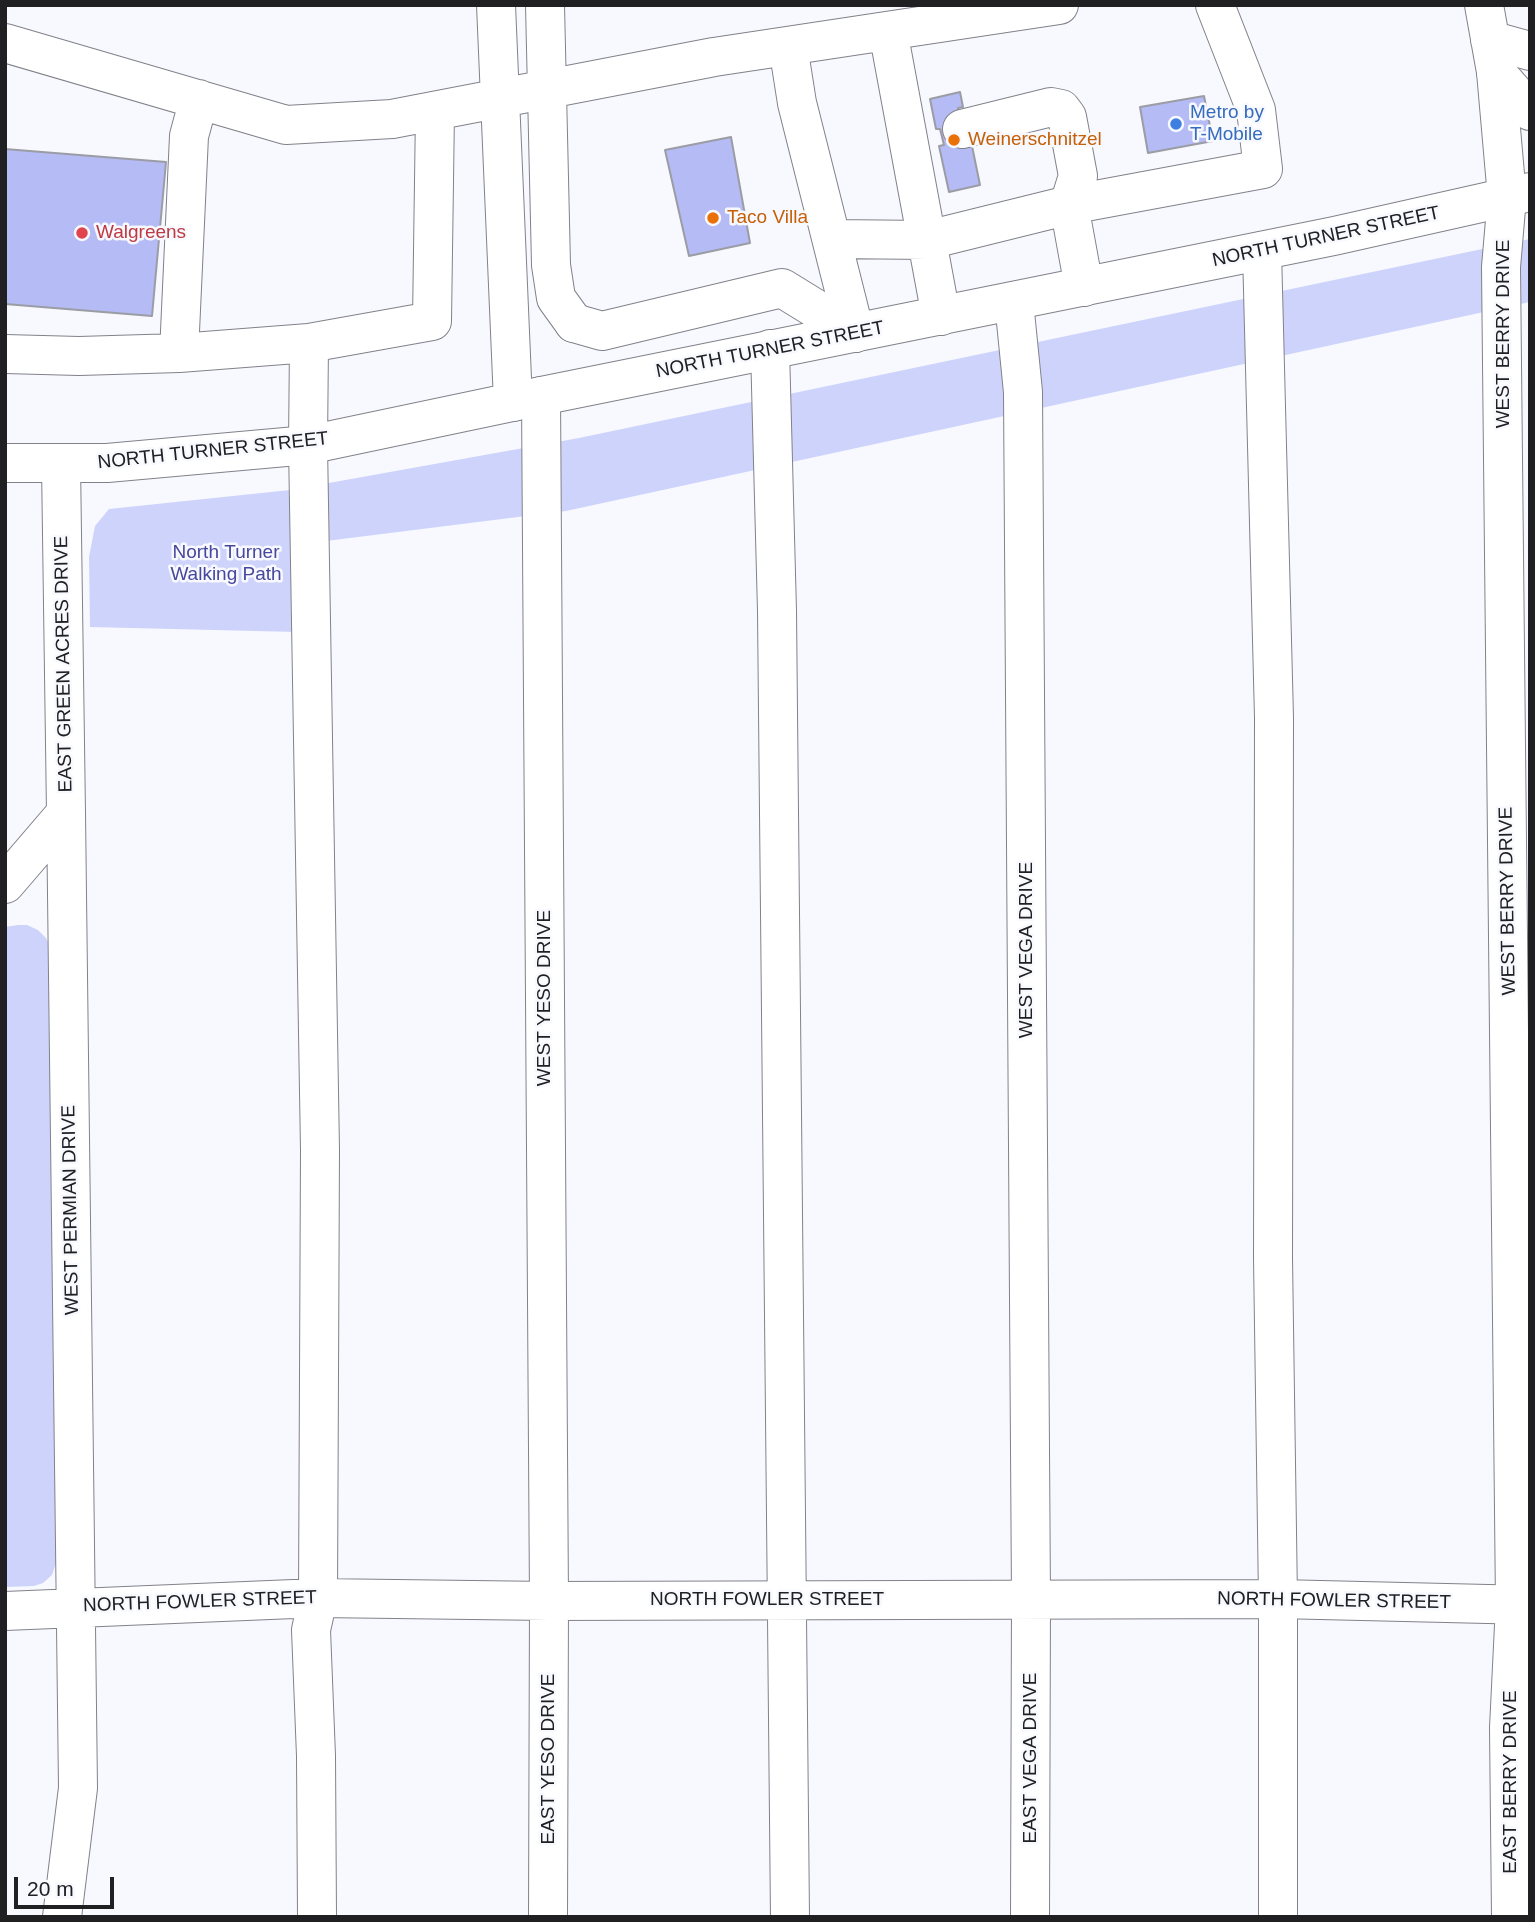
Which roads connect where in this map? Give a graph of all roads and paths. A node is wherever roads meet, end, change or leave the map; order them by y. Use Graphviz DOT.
graph roads {
  1 [pos="496,5"];
  2 [pos="545,5"];
  3 [pos="1059,5"];
  4 [pos="1215,5"];
  5 [pos="888,31"];
  6 [pos="1490,39"];
  7 [pos="5,43"];
  8 [pos="788,46"];
  9 [pos="1530,51"];
  10 [pos="546,89"];
  11 [pos="499,98"];
  12 [pos="199,99"];
  13 [pos="435,111"];
  14 [pos="1530,111"];
  15 [pos="938,135"];
  16 [pos="1518,195"];
  17 [pos="1069,205"];
  18 [pos="833,239"];
  19 [pos="928,240"];
  20 [pos="1262,251"];
  21 [pos="1084,287"];
  22 [pos="1014,302"];
  23 [pos="941,316"];
  24 [pos="855,333"];
  25 [pos="309,343"];
  26 [pos="770,349"];
  27 [pos="178,353"];
  28 [pos="5,354"];
  29 [pos="527,399"];
  30 [pos="308,445"];
  31 [pos="5,463"];
  32 [pos="61,464"];
  33 [pos="65,813"];
  34 [pos="5,884"];
  35 [pos="318,1598"];
  36 [pos="1031,1599"];
  37 [pos="1278,1600"];
  38 [pos="549,1601"];
  39 [pos="788,1601"];
  40 [pos="1523,1605"];
  41 [pos="77,1606"];
  42 [pos="5,1611"];
  43 [pos="62,1917"];
  44 [pos="317,1917"];
  45 [pos="548,1917"];
  46 [pos="790,1917"];
  47 [pos="1030,1917"];
  48 [pos="1278,1917"];
  49 [pos="1511,1917"];
  1 -- 11 [label="street, WEST YESO DRIVE"];
  2 -- 10 [label="street"];
  3 -- 5 [label="street"];
  4 -- 17 [label="street"];
  5 -- 8 [label="street"];
  5 -- 15 [label="street"];
  6 -- 9 [label="street"];
  6 -- 14 [label="street"];
  6 -- 16 [label="street, WEST BERRY DRIVE"];
  7 -- 12 [label="street"];
  8 -- 10 [label="street"];
  8 -- 18 [label="street"];
  10 -- 11 [label="street"];
  10 -- 24 [label="street"];
  11 -- 13 [label="street"];
  11 -- 29 [label="street, WEST YESO DRIVE"];
  12 -- 13 [label="street"];
  12 -- 27 [label="street"];
  13 -- 25 [label="street"];
  15 -- 17 [label="street"];
  15 -- 19 [label="street"];
  16 -- 20 [label="street, NORTH TURNER STREET"];
  16 -- 40 [label="street, WEST BERRY DRIVE"];
  17 -- 19 [label="street"];
  17 -- 21 [label="street"];
  18 -- 19 [label="street"];
  18 -- 24 [label="street"];
  19 -- 23 [label="street"];
  20 -- 21 [label="street, NORTH TURNER STREET"];
  20 -- 37 [label="street"];
  21 -- 22 [label="street, NORTH TURNER STREET"];
  22 -- 23 [label="street, NORTH TURNER STREET"];
  22 -- 36 [label="street, WEST VEGA DRIVE"];
  23 -- 24 [label="street, NORTH TURNER STREET"];
  24 -- 26 [label="street, NORTH TURNER STREET"];
  25 -- 27 [label="street"];
  25 -- 30 [label="street"];
  26 -- 29 [label="street, NORTH TURNER STREET"];
  26 -- 39 [label="street"];
  27 -- 28 [label="street"];
  29 -- 30 [label="street, NORTH TURNER STREET"];
  29 -- 38 [label="street, WEST YESO DRIVE"];
  30 -- 32 [label="street, NORTH TURNER STREET"];
  30 -- 35 [label="street"];
  31 -- 32 [label="street, NORTH TURNER STREET"];
  32 -- 33 [label="street, EAST GREEN ACRES DRIVE"];
  33 -- 34 [label="street, EAST GREEN ACRES DRIVE"];
  33 -- 41 [label="street, WEST PERMIAN DRIVE"];
  35 -- 38 [label="street, NORTH FOWLER STREET"];
  35 -- 41 [label="street, NORTH FOWLER STREET"];
  35 -- 44 [label="street"];
  36 -- 37 [label="street, NORTH FOWLER STREET"];
  36 -- 39 [label="street, NORTH FOWLER STREET"];
  36 -- 47 [label="street, EAST VEGA DRIVE"];
  37 -- 40 [label="street, NORTH FOWLER STREET"];
  37 -- 48 [label="street"];
  38 -- 39 [label="street, NORTH FOWLER STREET"];
  38 -- 45 [label="street, EAST YESO DRIVE"];
  39 -- 46 [label="street"];
  40 -- 49 [label="street, EAST BERRY DRIVE"];
  41 -- 42 [label="street, NORTH FOWLER STREET"];
  41 -- 43 [label="street, WEST PERMIAN DRIVE"];
}
